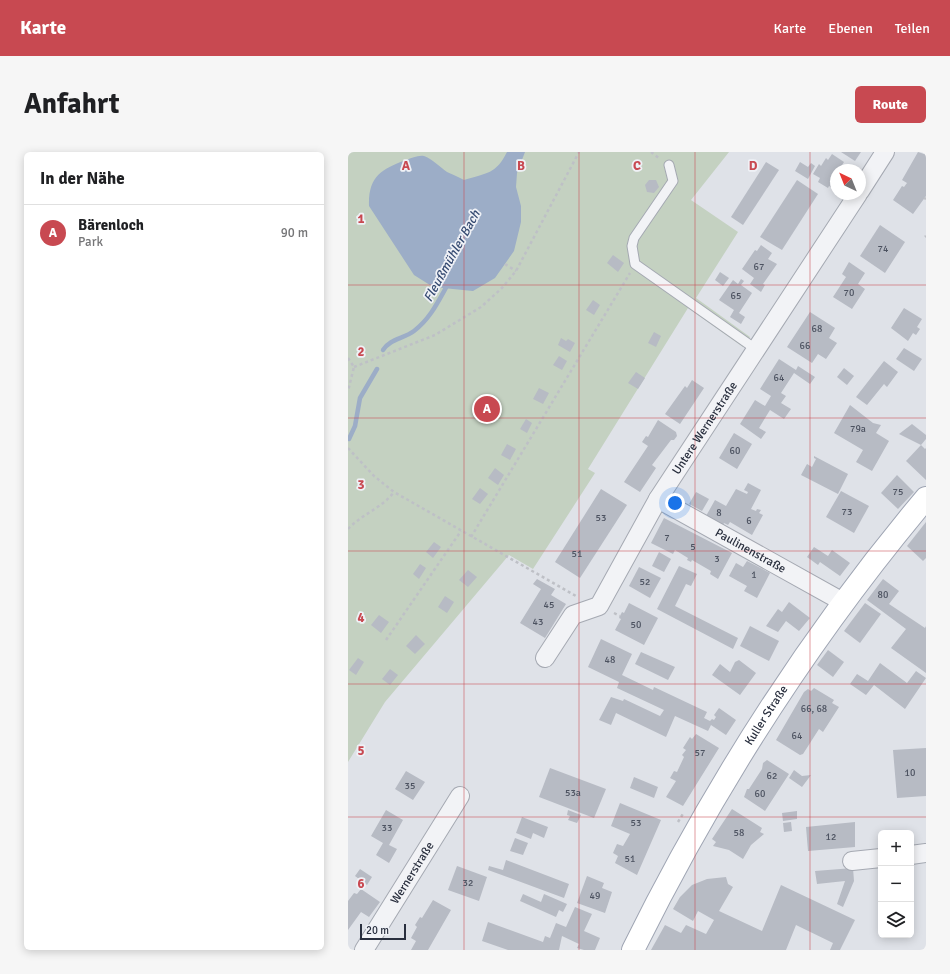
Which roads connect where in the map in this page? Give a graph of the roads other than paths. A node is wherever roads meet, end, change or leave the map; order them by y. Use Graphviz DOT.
graph roads {
  1 [pos="885,152"];
  2 [pos="669,165"];
  3 [pos="866,182"];
  4 [pos="854,200"];
  5 [pos="757,350"];
  6 [pos="926,498"];
  7 [pos="658,499"];
  8 [pos="843,602"];
  9 [pos="545,658"];
  10 [pos="460,796"];
  11 [pos="926,853"];
  12 [pos="914,855"];
  13 [pos="878,858"];
  14 [pos="852,861"];
  15 [pos="364,950"];
  16 [pos="633,950"];
  1 -- 3 [label="street"];
  2 -- 5 [label="lane"];
  4 -- 5 [label="street, Untere Wernerstraße"];
  5 -- 7 [label="street, Untere Wernerstraße"];
  6 -- 8 [label="main road, Kuller Straße"];
  7 -- 8 [label="street, Paulinenstraße"];
  7 -- 9 [label="street, Untere Wernerstraße"];
  8 -- 16 [label="main road, Kuller Straße"];
  10 -- 15 [label="street, Wernerstraße"];
  11 -- 12 [label="street"];
  13 -- 14 [label="street"];
}
